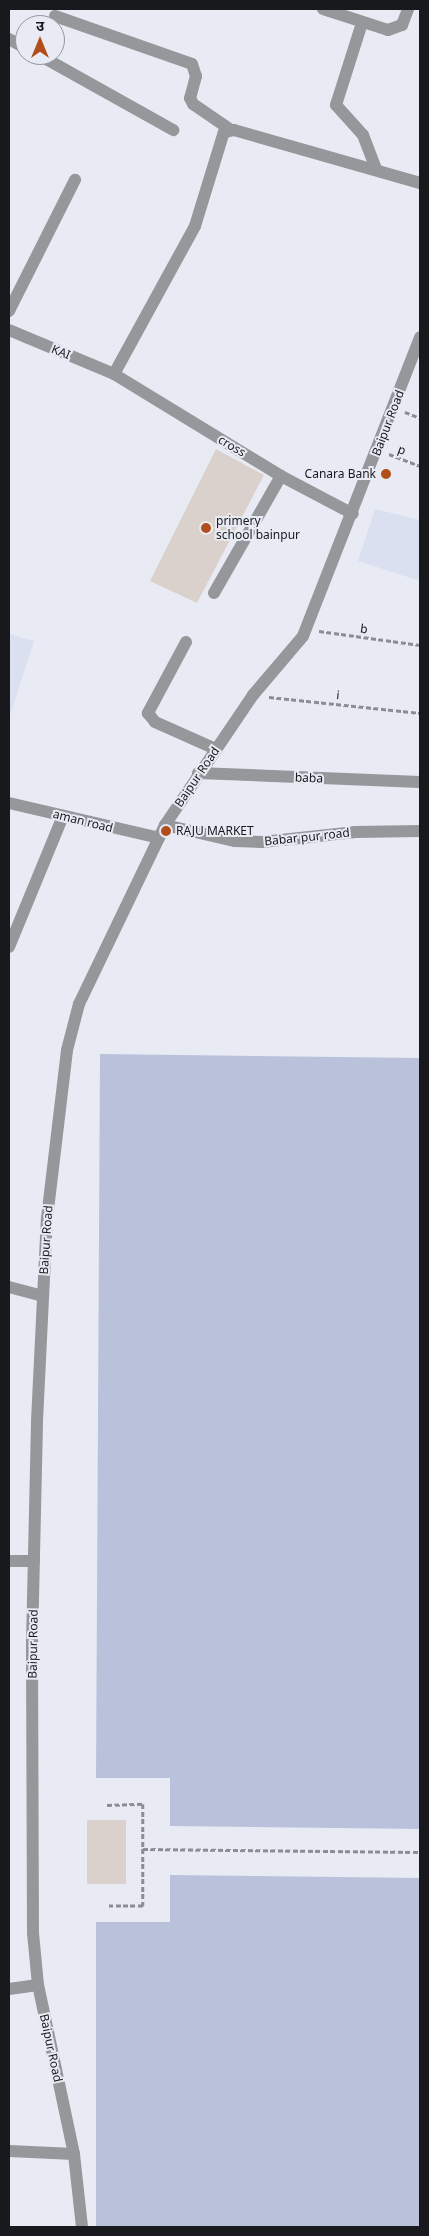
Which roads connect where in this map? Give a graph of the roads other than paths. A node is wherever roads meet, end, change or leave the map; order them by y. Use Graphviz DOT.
graph roads {
  1 [pos="323,9"];
  2 [pos="408,9"];
  3 [pos="65,20"];
  4 [pos="362,24"];
  5 [pos="57,65"];
  6 [pos="173,130"];
  7 [pos="230,130"];
  8 [pos="376,169"];
  9 [pos="75,180"];
  10 [pos="420,183"];
  11 [pos="9,311"];
  12 [pos="9,330"];
  13 [pos="420,337"];
  14 [pos="114,374"];
  15 [pos="281,476"];
  16 [pos="353,514"];
  17 [pos="214,593"];
  18 [pos="186,642"];
  19 [pos="216,749"];
  20 [pos="198,773"];
  21 [pos="420,782"];
  22 [pos="9,803"];
  23 [pos="62,816"];
  24 [pos="165,825"];
  25 [pos="420,831"];
  26 [pos="158,838"];
  27 [pos="9,947"];
  28 [pos="9,1287"];
  29 [pos="42,1296"];
  30 [pos="9,1561"];
  31 [pos="34,1561"];
  32 [pos="38,1985"];
  33 [pos="9,1989"];
  34 [pos="9,2151"];
  35 [pos="74,2154"];
  36 [pos="82,2227"];
  1 -- 4 [label="street"];
  2 -- 4 [label="street"];
  3 -- 7 [label="street"];
  4 -- 8 [label="street"];
  5 -- 6 [label="street"];
  7 -- 8 [label="street"];
  7 -- 14 [label="street"];
  8 -- 10 [label="street"];
  9 -- 11 [label="street"];
  12 -- 14 [label="street, KAI"];
  13 -- 16 [label="street, Baipur Road"];
  14 -- 15 [label="street, cross"];
  15 -- 16 [label="street, cross"];
  15 -- 17 [label="street"];
  16 -- 19 [label="street, Baipur Road"];
  18 -- 19 [label="street"];
  19 -- 20 [label="street, Baipur Road"];
  20 -- 21 [label="street, baba"];
  20 -- 24 [label="street, Baipur Road"];
  22 -- 23 [label="street, aman road"];
  23 -- 26 [label="street, aman road"];
  23 -- 27 [label="street"];
  24 -- 25 [label="street, Babar pur road"];
  24 -- 26 [label="street, Baipur Road"];
  26 -- 29 [label="street, Baipur Road"];
  28 -- 29 [label="street"];
  29 -- 31 [label="street, Baipur Road"];
  30 -- 31 [label="street"];
  31 -- 32 [label="street, Baipur Road"];
  32 -- 33 [label="street"];
  32 -- 35 [label="street, Baipur Road"];
  34 -- 35 [label="street"];
  35 -- 36 [label="street, Baipur Road"];
}
